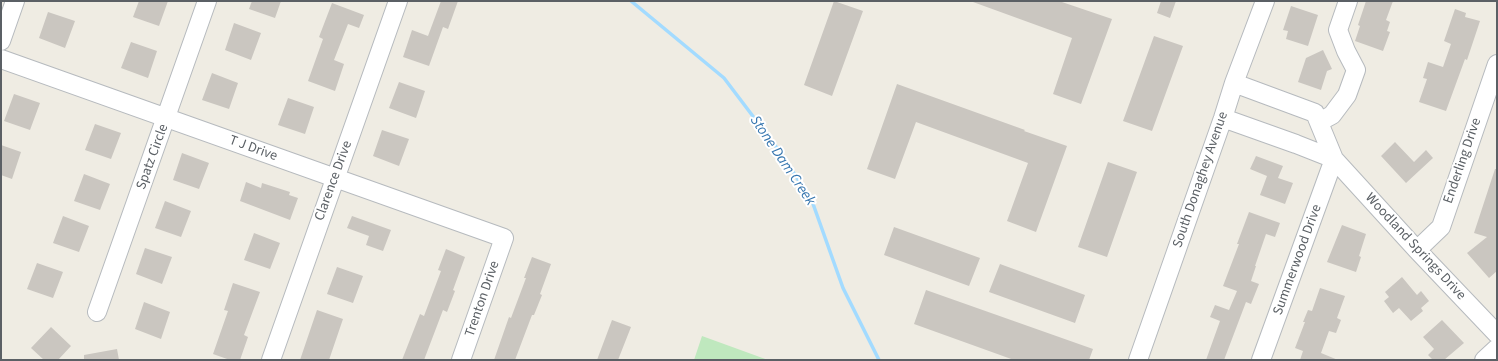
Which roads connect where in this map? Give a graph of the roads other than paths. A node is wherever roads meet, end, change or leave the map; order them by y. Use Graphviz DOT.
graph roads {
  1 [pos="15,1"];
  2 [pos="207,1"];
  3 [pos="398,1"];
  4 [pos="1265,1"];
  5 [pos="1348,1"];
  6 [pos="1,41"];
  7 [pos="1,59"];
  8 [pos="1497,64"];
  9 [pos="1234,83"];
  10 [pos="167,118"];
  11 [pos="1223,118"];
  12 [pos="1319,122"];
  13 [pos="1334,160"];
  14 [pos="335,178"];
  15 [pos="504,238"];
  16 [pos="1416,250"];
  17 [pos="97,312"];
  18 [pos="1497,334"];
  19 [pos="1497,348"];
  20 [pos="271,360"];
  21 [pos="462,360"];
  22 [pos="1138,360"];
  23 [pos="1261,360"];
  24 [pos="1484,360"];
  1 -- 6 [label="street"];
  2 -- 10 [label="street, Spatz Circle"];
  3 -- 14 [label="street, Clarence Drive"];
  4 -- 9 [label="street, South Donaghey Avenue"];
  5 -- 12 [label="street"];
  7 -- 10 [label="street, T J Drive"];
  8 -- 16 [label="street, Enderling Drive"];
  9 -- 11 [label="street, South Donaghey Avenue"];
  9 -- 12 [label="street, Woodland Springs Drive"];
  10 -- 14 [label="street, T J Drive"];
  10 -- 17 [label="street, Spatz Circle"];
  11 -- 13 [label="street, Woodland Springs Drive"];
  11 -- 22 [label="street, South Donaghey Avenue"];
  12 -- 13 [label="street, Woodland Springs Drive"];
  13 -- 16 [label="street, Woodland Springs Drive"];
  13 -- 23 [label="street, Summerwood Drive"];
  14 -- 15 [label="street, T J Drive"];
  14 -- 20 [label="street, Clarence Drive"];
  15 -- 21 [label="street, Trenton Drive"];
  16 -- 18 [label="street, Woodland Springs Drive"];
  19 -- 24 [label="street"];
}
